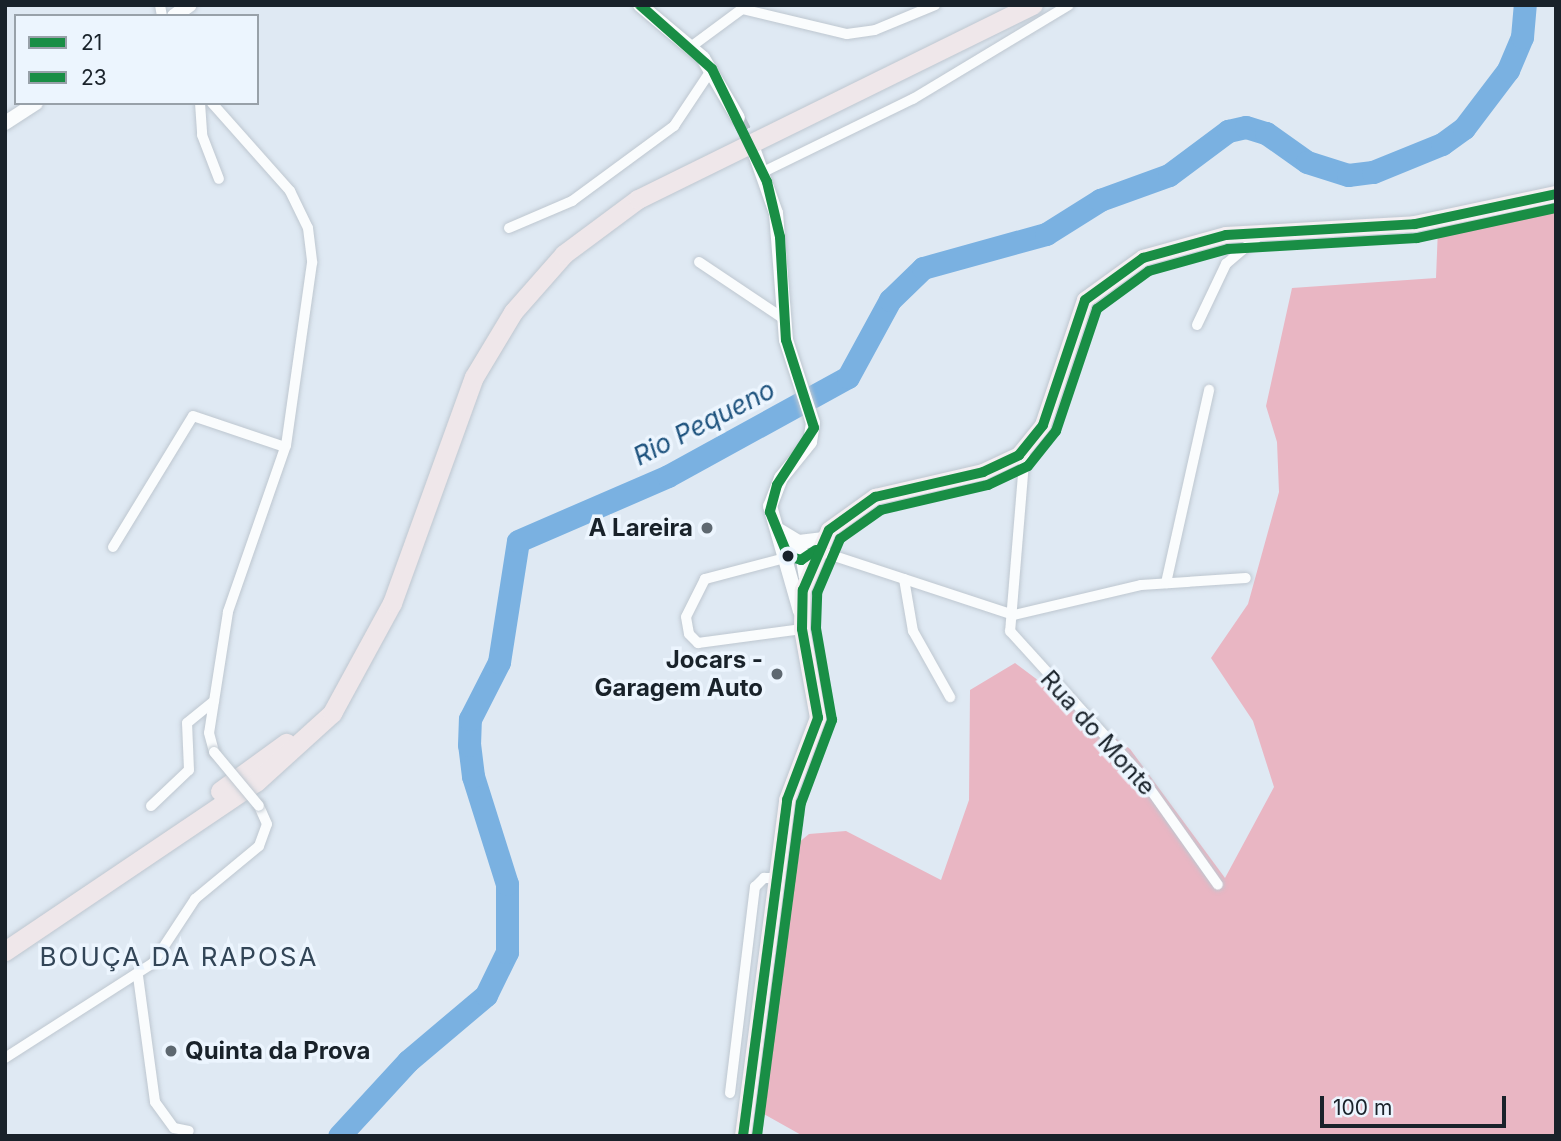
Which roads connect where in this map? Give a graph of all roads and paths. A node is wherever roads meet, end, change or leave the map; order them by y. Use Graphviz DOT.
graph roads {
  1 [pos="640,5"];
  2 [pos="934,5"];
  3 [pos="1004,5"];
  4 [pos="1033,5"];
  5 [pos="1069,5"];
  6 [pos="692,46"];
  7 [pos="712,69"];
  8 [pos="33,105"];
  9 [pos="200,105"];
  10 [pos="214,105"];
  11 [pos="738,118"];
  12 [pos="5,123"];
  13 [pos="751,145"];
  14 [pos="763,172"];
  15 [pos="219,179"];
  16 [pos="1556,194"];
  17 [pos="509,228"];
  18 [pos="1265,231"];
  19 [pos="699,262"];
  20 [pos="784,319"];
  21 [pos="1198,325"];
  22 [pos="1209,390"];
  23 [pos="285,447"];
  24 [pos="1025,450"];
  25 [pos="782,542"];
  26 [pos="113,547"];
  27 [pos="814,549"];
  28 [pos="1246,578"];
  29 [pos="904,579"];
  30 [pos="1166,583"];
  31 [pos="1007,614"];
  32 [pos="801,621"];
  33 [pos="950,697"];
  34 [pos="214,701"];
  35 [pos="151,806"];
  36 [pos="777,878"];
  37 [pos="1218,885"];
  38 [pos="5,937"];
  39 [pos="5,951"];
  40 [pos="138,976"];
  41 [pos="5,1058"];
  42 [pos="730,1093"];
  43 [pos="189,1131"];
  44 [pos="743,1136"];
  1 -- 6 [label="street"];
  2 -- 6 [label="street"];
  3 -- 38 [label="highway"];
  4 -- 39 [label="highway"];
  5 -- 14 [label="street"];
  6 -- 7 [label="street"];
  7 -- 11 [label="street"];
  7 -- 17 [label="street"];
  8 -- 12 [label="street"];
  9 -- 15 [label="street"];
  10 -- 23 [label="street"];
  13 -- 14 [label="street"];
  14 -- 20 [label="street"];
  16 -- 18 [label="main road"];
  18 -- 21 [label="street"];
  18 -- 24 [label="main road"];
  19 -- 20 [label="street"];
  20 -- 25 [label="street"];
  22 -- 30 [label="street"];
  23 -- 26 [label="street"];
  23 -- 34 [label="street"];
  24 -- 27 [label="main road"];
  24 -- 31 [label="street"];
  25 -- 27 [label="street"];
  25 -- 27 [label="street"];
  25 -- 32 [label="street"];
  25 -- 32 [label="street"];
  27 -- 29 [label="street"];
  27 -- 32 [label="main road"];
  28 -- 30 [label="street"];
  29 -- 31 [label="street"];
  29 -- 33 [label="street"];
  30 -- 31 [label="street"];
  31 -- 37 [label="street, Rua do Monte"];
  32 -- 36 [label="main road"];
  34 -- 35 [label="street"];
  34 -- 40 [label="street, bridge"];
  36 -- 42 [label="street"];
  36 -- 44 [label="main road"];
  40 -- 41 [label="street"];
  40 -- 43 [label="street"];
}
